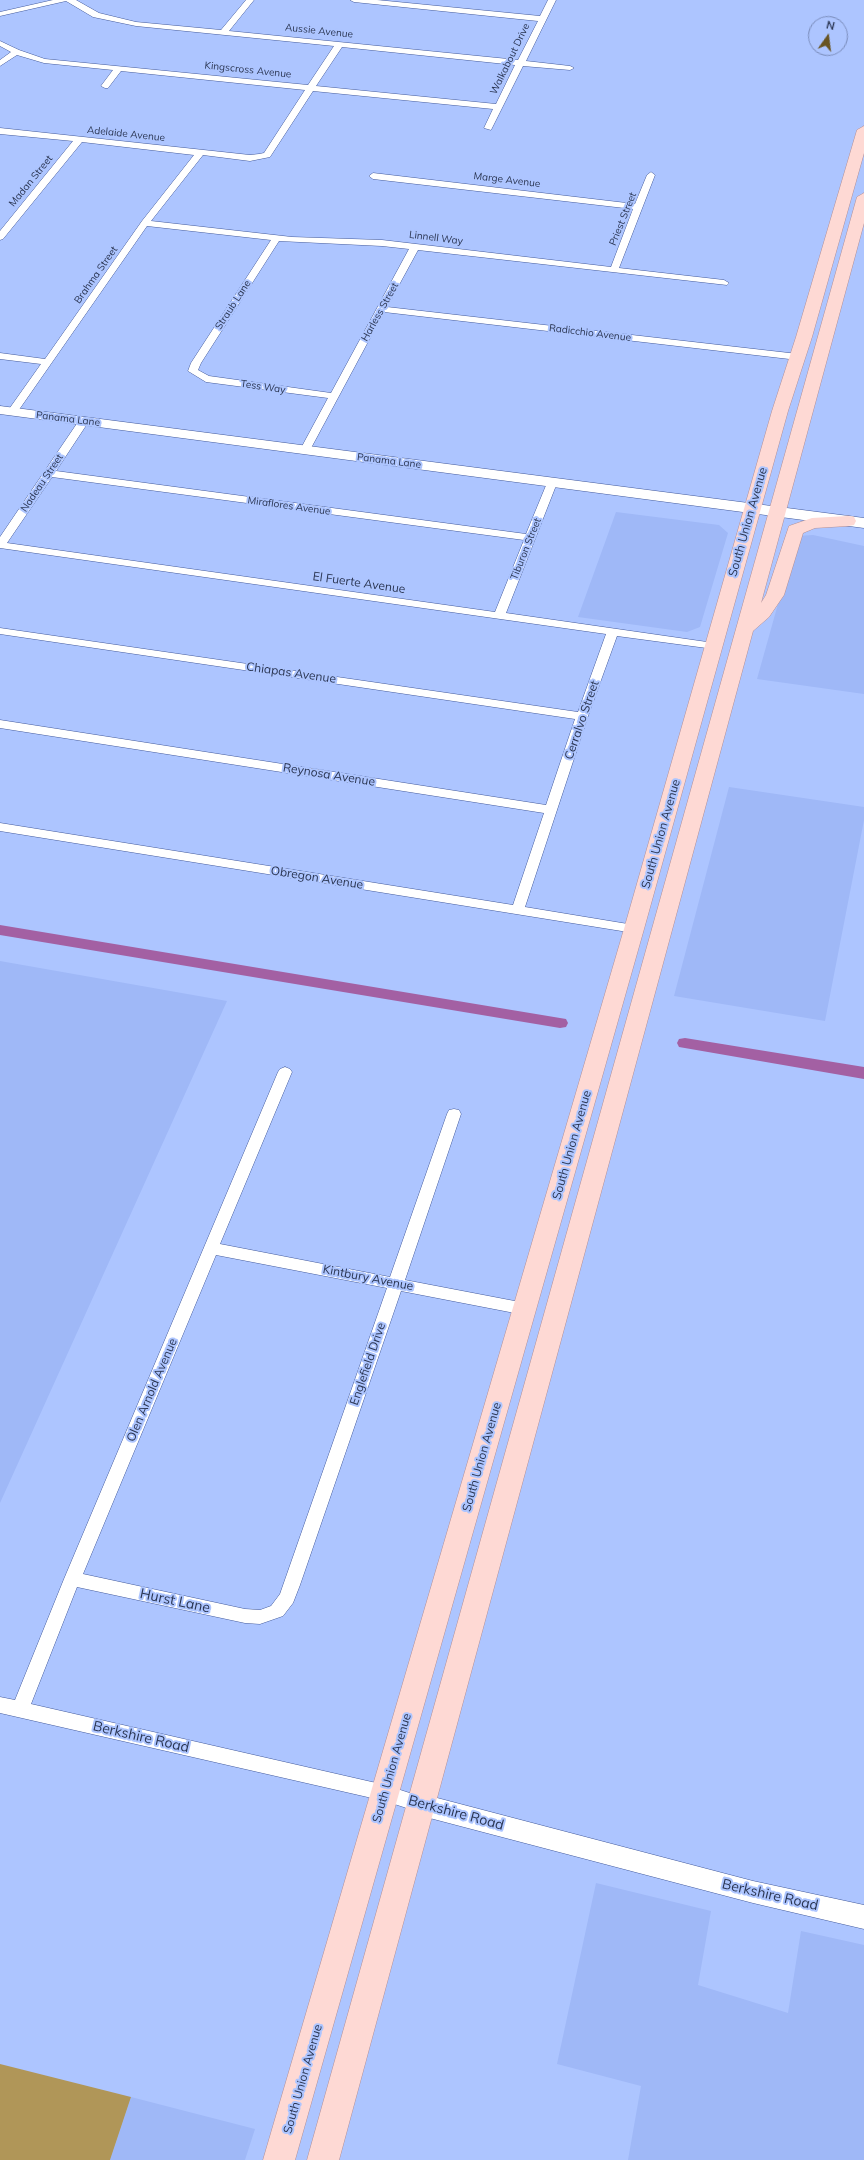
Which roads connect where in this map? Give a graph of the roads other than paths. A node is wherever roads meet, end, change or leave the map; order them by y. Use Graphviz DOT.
graph roads {
  1 [pos="63,0"];
  2 [pos="70,0"];
  3 [pos="250,0"];
  4 [pos="354,0"];
  5 [pos="552,0"];
  6 [pos="0,14"];
  7 [pos="542,19"];
  8 [pos="224,32"];
  9 [pos="0,43"];
  10 [pos="339,45"];
  11 [pos="16,52"];
  12 [pos="520,63"];
  13 [pos="0,64"];
  14 [pos="120,68"];
  15 [pos="570,68"];
  16 [pos="105,86"];
  17 [pos="311,87"];
  18 [pos="498,107"];
  19 [pos="488,128"];
  20 [pos="0,131"];
  21 [pos="863,138"];
  22 [pos="79,140"];
  23 [pos="200,153"];
  24 [pos="864,166"];
  25 [pos="864,174"];
  26 [pos="651,175"];
  27 [pos="373,176"];
  28 [pos="848,186"];
  29 [pos="864,197"];
  30 [pos="639,207"];
  31 [pos="145,223"];
  32 [pos="854,234"];
  33 [pos="0,237"];
  34 [pos="276,239"];
  35 [pos="415,247"];
  36 [pos="614,270"];
  37 [pos="724,283"];
  38 [pos="382,309"];
  39 [pos="0,356"];
  40 [pos="798,357"];
  41 [pos="48,362"];
  42 [pos="193,372"];
  43 [pos="334,396"];
  44 [pos="6,411"];
  45 [pos="84,421"];
  46 [pos="771,440"];
  47 [pos="305,450"];
  48 [pos="49,473"];
  49 [pos="552,483"];
  50 [pos="752,509"];
  51 [pos="778,512"];
  52 [pos="856,522"];
  53 [pos="530,538"];
  54 [pos="0,545"];
  55 [pos="728,591"];
  56 [pos="752,604"];
  57 [pos="499,616"];
  58 [pos="745,629"];
  59 [pos="0,631"];
  60 [pos="613,632"];
  61 [pos="714,646"];
  62 [pos="735,666"];
  63 [pos="582,716"];
  64 [pos="0,724"];
  65 [pos="552,810"];
  66 [pos="0,827"];
  67 [pos="518,910"];
  68 [pos="634,929"];
  69 [pos="285,1072"];
  70 [pos="454,1114"];
  71 [pos="211,1248"];
  72 [pos="396,1283"];
  73 [pos="525,1309"];
  74 [pos="72,1579"];
  75 [pos="277,1611"];
  76 [pos="0,1705"];
  77 [pos="20,1709"];
  78 [pos="385,1793"];
  79 [pos="422,1805"];
  80 [pos="864,1917"];
  81 [pos="279,2160"];
  82 [pos="323,2160"];
  1 -- 6 [label="street"];
  2 -- 8 [label="street, Aussie Avenue"];
  3 -- 8 [label="street"];
  4 -- 7 [label="street"];
  5 -- 7 [label="street, Walkabout Drive"];
  7 -- 12 [label="street, Walkabout Drive"];
  8 -- 10 [label="street, Aussie Avenue"];
  9 -- 11 [label="street, Kingscross Avenue"];
  10 -- 12 [label="street, Aussie Avenue"];
  10 -- 17 [label="street"];
  11 -- 13 [label="street"];
  11 -- 14 [label="street, Kingscross Avenue"];
  12 -- 15 [label="street, Aussie Avenue"];
  12 -- 18 [label="street, Walkabout Drive"];
  14 -- 16 [label="street"];
  14 -- 17 [label="street, Kingscross Avenue"];
  17 -- 18 [label="street, Kingscross Avenue"];
  17 -- 23 [label="street, Adelaide Avenue"];
  18 -- 19 [label="street, Walkabout Drive"];
  20 -- 22 [label="street, Adelaide Avenue"];
  21 -- 28 [label="main road, South Union Avenue"];
  22 -- 23 [label="street, Adelaide Avenue"];
  22 -- 33 [label="street, Madan Street"];
  23 -- 31 [label="street, Brahma Street"];
  24 -- 25 [label="main road"];
  26 -- 30 [label="street, Priest Street"];
  27 -- 30 [label="street, Marge Avenue"];
  28 -- 32 [label="main road"];
  28 -- 40 [label="main road, South Union Avenue"];
  29 -- 32 [label="main road"];
  30 -- 36 [label="street, Priest Street"];
  31 -- 34 [label="street, Linnell Way"];
  31 -- 41 [label="street, Brahma Street"];
  32 -- 51 [label="main road"];
  34 -- 35 [label="street, Linnell Way"];
  34 -- 42 [label="street, Straub Lane"];
  35 -- 36 [label="street, Linnell Way"];
  35 -- 38 [label="street, Harless Street"];
  36 -- 37 [label="street, Linnell Way"];
  38 -- 40 [label="street, Radicchio Avenue"];
  38 -- 43 [label="street, Harless Street"];
  39 -- 41 [label="street"];
  40 -- 46 [label="main road, South Union Avenue"];
  41 -- 44 [label="street, Brahma Street"];
  42 -- 43 [label="street, Tess Way"];
  43 -- 47 [label="street"];
  44 -- 45 [label="main road, Panama Lane"];
  45 -- 47 [label="main road, Panama Lane"];
  45 -- 48 [label="street, Nadeau Street"];
  46 -- 50 [label="main road, South Union Avenue"];
  46 -- 51 [label="main road"];
  47 -- 49 [label="main road, Panama Lane"];
  48 -- 53 [label="street, Miraflores Avenue"];
  48 -- 54 [label="street, Nadeau Street"];
  49 -- 50 [label="main road, Panama Lane"];
  49 -- 53 [label="street, Tiburon Street"];
  50 -- 51 [label="main road, Panama Lane"];
  50 -- 55 [label="main road, South Union Avenue"];
  50 -- 56 [label="main road"];
  51 -- 52 [label="main road, Panama Lane"];
  51 -- 56 [label="main road"];
  52 -- 58 [label="main road"];
  53 -- 57 [label="street, Tiburon Street"];
  54 -- 57 [label="street, El Fuerte Avenue"];
  55 -- 61 [label="main road, South Union Avenue"];
  55 -- 62 [label="main road"];
  56 -- 58 [label="main road"];
  57 -- 60 [label="street, El Fuerte Avenue"];
  58 -- 62 [label="main road"];
  59 -- 63 [label="street, Chiapas Avenue"];
  60 -- 61 [label="street, El Fuerte Avenue"];
  60 -- 63 [label="street, Cerralvo Street"];
  61 -- 68 [label="main road, South Union Avenue"];
  62 -- 79 [label="main road"];
  63 -- 65 [label="street, Cerralvo Street"];
  64 -- 65 [label="street, Reynosa Avenue"];
  65 -- 67 [label="street"];
  66 -- 67 [label="street, Obregon Avenue"];
  67 -- 68 [label="street, Obregon Avenue"];
  68 -- 73 [label="main road, South Union Avenue"];
  69 -- 71 [label="street, Olen Arnold Avenue"];
  70 -- 72 [label="street, Englefield Drive"];
  71 -- 72 [label="street, Kintbury Avenue"];
  71 -- 74 [label="street, Olen Arnold Avenue"];
  72 -- 73 [label="street, Kintbury Avenue"];
  72 -- 75 [label="street, Englefield Drive"];
  73 -- 78 [label="main road, South Union Avenue"];
  74 -- 75 [label="street, Hurst Lane"];
  74 -- 77 [label="street, Olen Arnold Avenue"];
  76 -- 77 [label="street, Berkshire Road"];
  77 -- 78 [label="street, Berkshire Road"];
  78 -- 79 [label="street, Berkshire Road"];
  78 -- 81 [label="main road, South Union Avenue"];
  79 -- 80 [label="street, Berkshire Road"];
  79 -- 82 [label="main road"];
}
